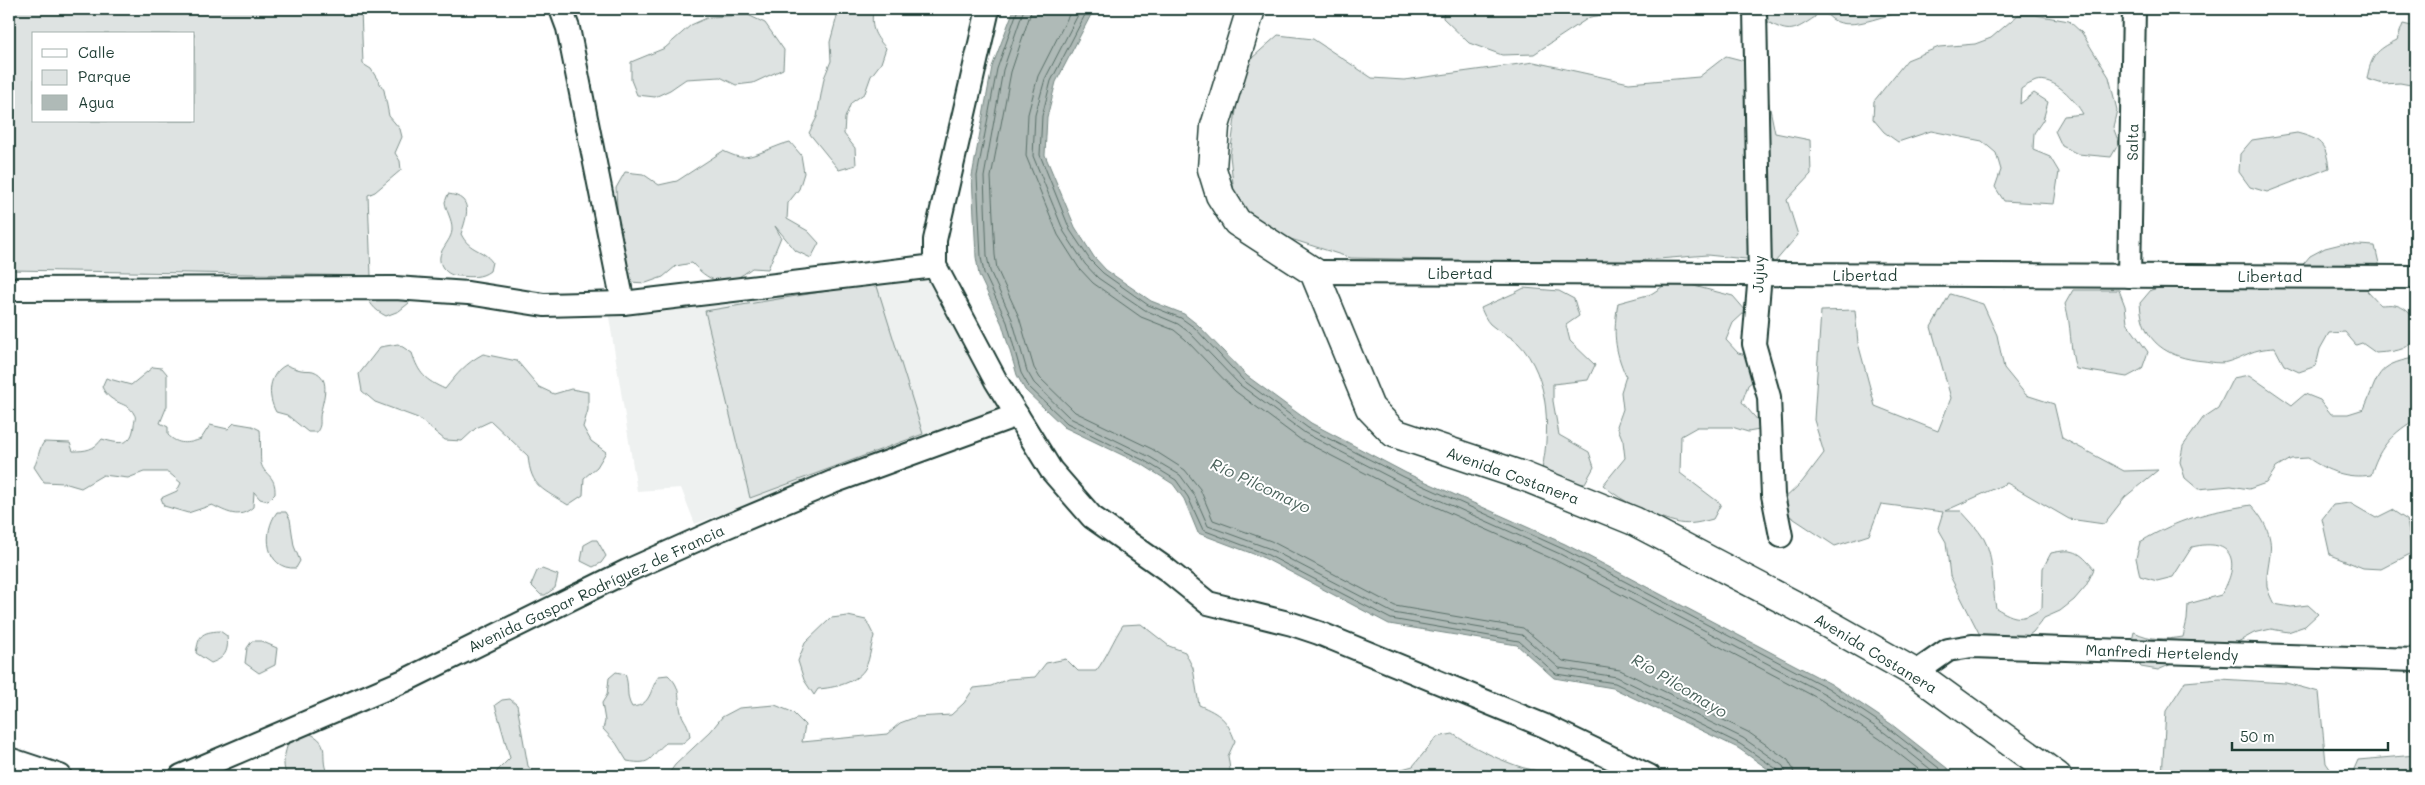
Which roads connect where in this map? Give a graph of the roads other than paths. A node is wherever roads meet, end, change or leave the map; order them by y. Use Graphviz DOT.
graph roads {
  1 [pos="561,9"];
  2 [pos="988,9"];
  3 [pos="1251,9"];
  4 [pos="1755,9"];
  5 [pos="2134,9"];
  6 [pos="935,266"];
  7 [pos="1314,272"];
  8 [pos="1760,274"];
  9 [pos="2129,276"];
  10 [pos="2416,277"];
  11 [pos="9,290"];
  12 [pos="624,303"];
  13 [pos="1017,415"];
  14 [pos="1781,536"];
  15 [pos="2416,660"];
  16 [pos="1915,673"];
  17 [pos="9,759"];
  18 [pos="60,776"];
  19 [pos="181,776"];
  20 [pos="1649,776"];
  21 [pos="2057,776"];
  1 -- 12 [label="street"];
  2 -- 6 [label="street"];
  3 -- 7 [label="street"];
  4 -- 8 [label="street, Jujuy"];
  5 -- 9 [label="street, Salta"];
  6 -- 12 [label="street"];
  6 -- 13 [label="street"];
  7 -- 8 [label="street, Libertad"];
  7 -- 16 [label="street, Avenida Costanera"];
  8 -- 9 [label="street, Libertad"];
  8 -- 14 [label="street, Jujuy"];
  9 -- 10 [label="street, Libertad"];
  11 -- 12 [label="street"];
  13 -- 19 [label="street, Avenida Gaspar Rodríguez de Francia"];
  13 -- 20 [label="street"];
  15 -- 16 [label="street, Manfredi Hertelendy"];
  16 -- 21 [label="street, Avenida Costanera"];
  17 -- 18 [label="street"];
}
